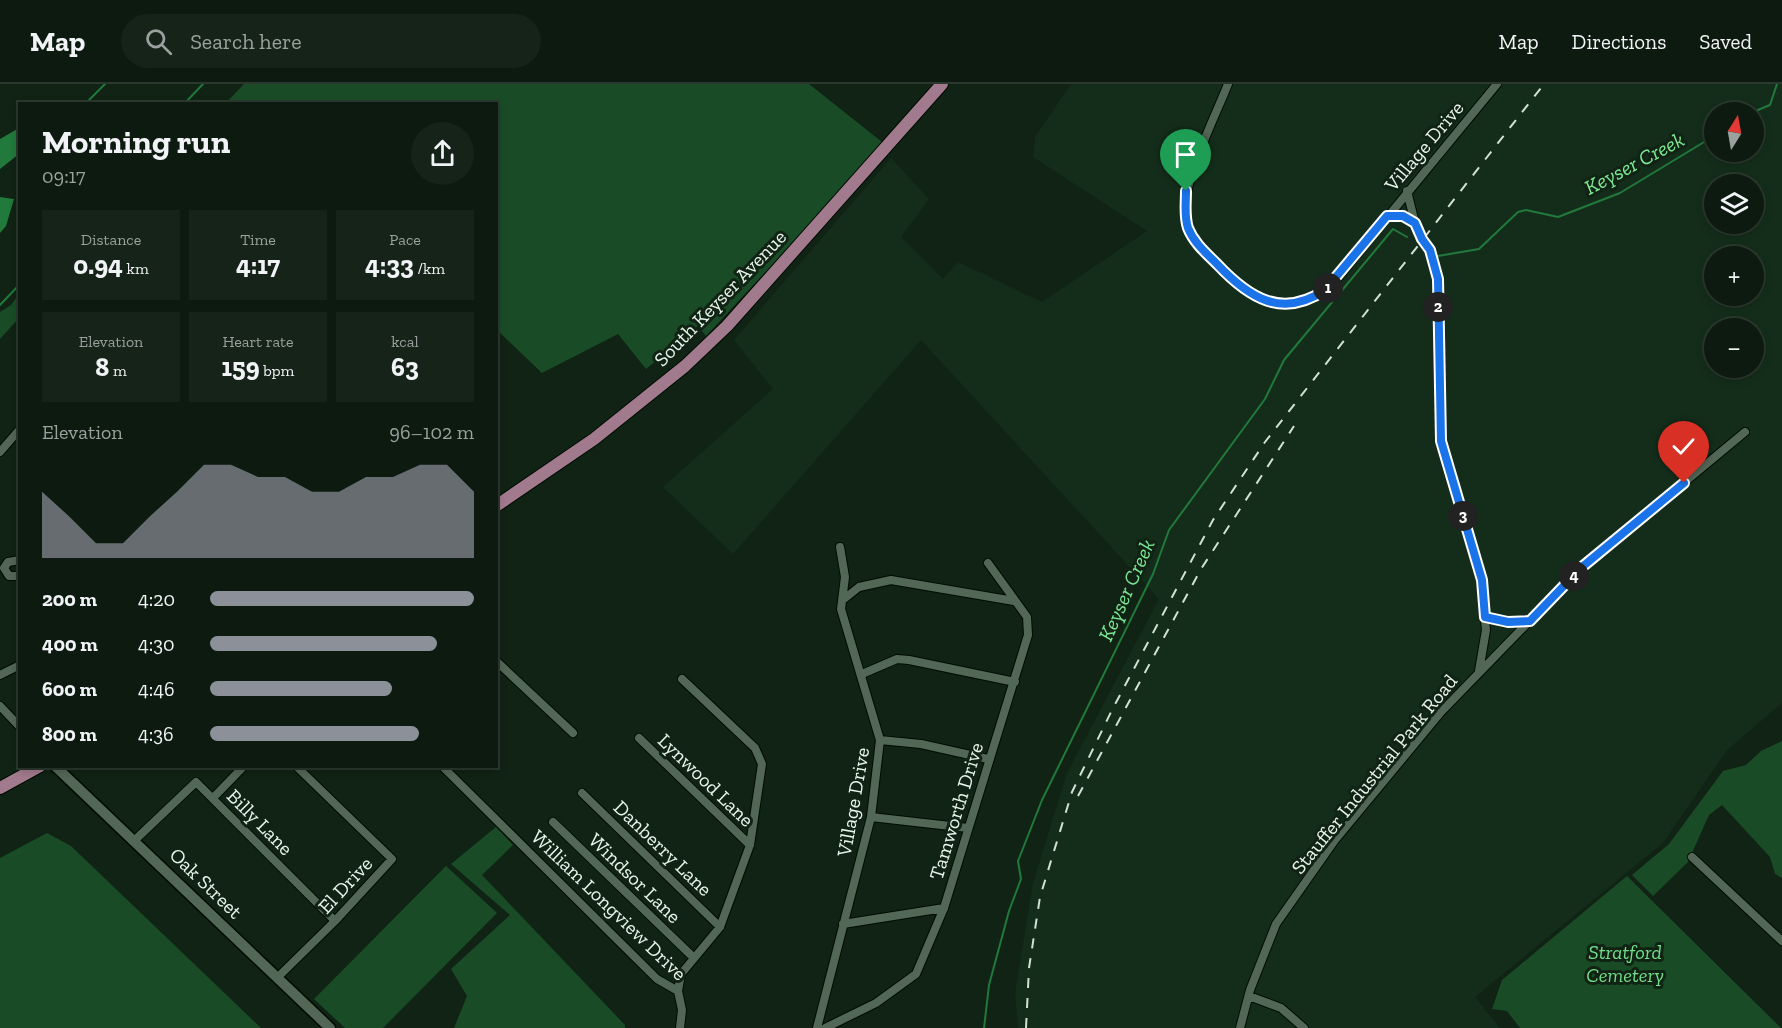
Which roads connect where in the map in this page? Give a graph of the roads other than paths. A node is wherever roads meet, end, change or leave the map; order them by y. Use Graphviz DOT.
graph roads {
  1 [pos="942,84"];
  2 [pos="1228,84"];
  3 [pos="1497,84"];
  4 [pos="1407,191"];
  5 [pos="1387,216"];
  6 [pos="1415,223"];
  7 [pos="18,431"];
  8 [pos="1745,432"];
  9 [pos="0,452"];
  10 [pos="498,505"];
  11 [pos="840,547"];
  12 [pos="18,560"];
  13 [pos="988,563"];
  14 [pos="18,576"];
  15 [pos="844,599"];
  16 [pos="1014,601"];
  17 [pos="1485,617"];
  18 [pos="1530,621"];
  19 [pos="498,663"];
  20 [pos="18,666"];
  21 [pos="1479,673"];
  22 [pos="862,674"];
  23 [pos="0,675"];
  24 [pos="682,679"];
  25 [pos="1015,682"];
  26 [pos="0,706"];
  27 [pos="18,725"];
  28 [pos="573,734"];
  29 [pos="639,738"];
  30 [pos="880,741"];
  31 [pos="988,759"];
  32 [pos="36,768"];
  33 [pos="57,768"];
  34 [pos="242,768"];
  35 [pos="299,768"];
  36 [pos="444,768"];
  37 [pos="0,788"];
  38 [pos="582,793"];
  39 [pos="213,798"];
  40 [pos="871,818"];
  41 [pos="553,822"];
  42 [pos="968,828"];
  43 [pos="135,840"];
  44 [pos="750,845"];
  45 [pos="1692,857"];
  46 [pos="944,908"];
  47 [pos="335,921"];
  48 [pos="843,924"];
  49 [pos="720,927"];
  50 [pos="1782,940"];
  51 [pos="694,958"];
  52 [pos="278,976"];
  53 [pos="678,991"];
  54 [pos="1249,996"];
  55 [pos="330,1028"];
  56 [pos="680,1028"];
  57 [pos="817,1028"];
  58 [pos="825,1028"];
  59 [pos="1240,1028"];
  60 [pos="1304,1028"];
  1 -- 10 [label="main road, South Keyser Avenue"];
  2 -- 5 [label="street, Village Drive"];
  3 -- 4 [label="street, Village Drive"];
  4 -- 5 [label="street, Village Drive"];
  4 -- 6 [label="street"];
  5 -- 6 [label="street"];
  6 -- 17 [label="street"];
  7 -- 9 [label="street"];
  8 -- 18 [label="street, Stauffer Industrial Park Road"];
  11 -- 15 [label="street, Village Drive"];
  12 -- 14 [label="street"];
  13 -- 16 [label="street, Tamworth Drive"];
  15 -- 16 [label="street"];
  15 -- 22 [label="street, Village Drive"];
  16 -- 25 [label="street, Tamworth Drive"];
  17 -- 18 [label="street"];
  17 -- 21 [label="street"];
  18 -- 21 [label="street, Stauffer Industrial Park Road"];
  19 -- 28 [label="street"];
  20 -- 23 [label="street"];
  21 -- 54 [label="street, Stauffer Industrial Park Road"];
  22 -- 25 [label="street"];
  22 -- 30 [label="street, Village Drive"];
  24 -- 44 [label="street"];
  25 -- 31 [label="street, Tamworth Drive"];
  26 -- 27 [label="street"];
  29 -- 44 [label="street, Lynwood Lane"];
  30 -- 31 [label="street"];
  30 -- 40 [label="street, Village Drive"];
  31 -- 42 [label="street, Tamworth Drive"];
  32 -- 37 [label="main road"];
  33 -- 43 [label="street, Oak Street"];
  34 -- 39 [label="street"];
  35 -- 47 [label="street, El Drive"];
  36 -- 53 [label="street, William Longview Drive"];
  38 -- 49 [label="street, Danberry Lane"];
  39 -- 43 [label="street, Billy Lane"];
  39 -- 47 [label="street, Billy Lane"];
  40 -- 42 [label="street"];
  40 -- 48 [label="street, Village Drive"];
  41 -- 51 [label="street, Windsor Lane"];
  42 -- 46 [label="street, Tamworth Drive"];
  43 -- 52 [label="street, Oak Street"];
  44 -- 49 [label="street"];
  45 -- 50 [label="street"];
  46 -- 48 [label="street"];
  46 -- 58 [label="street, Tamworth Drive"];
  47 -- 52 [label="street, El Drive"];
  48 -- 57 [label="street, Village Drive"];
  49 -- 51 [label="street"];
  51 -- 53 [label="street"];
  52 -- 55 [label="street, Oak Street"];
  53 -- 56 [label="street, William Longview Drive"];
  54 -- 59 [label="street, Stauffer Industrial Park Road"];
  54 -- 60 [label="street"];
}
